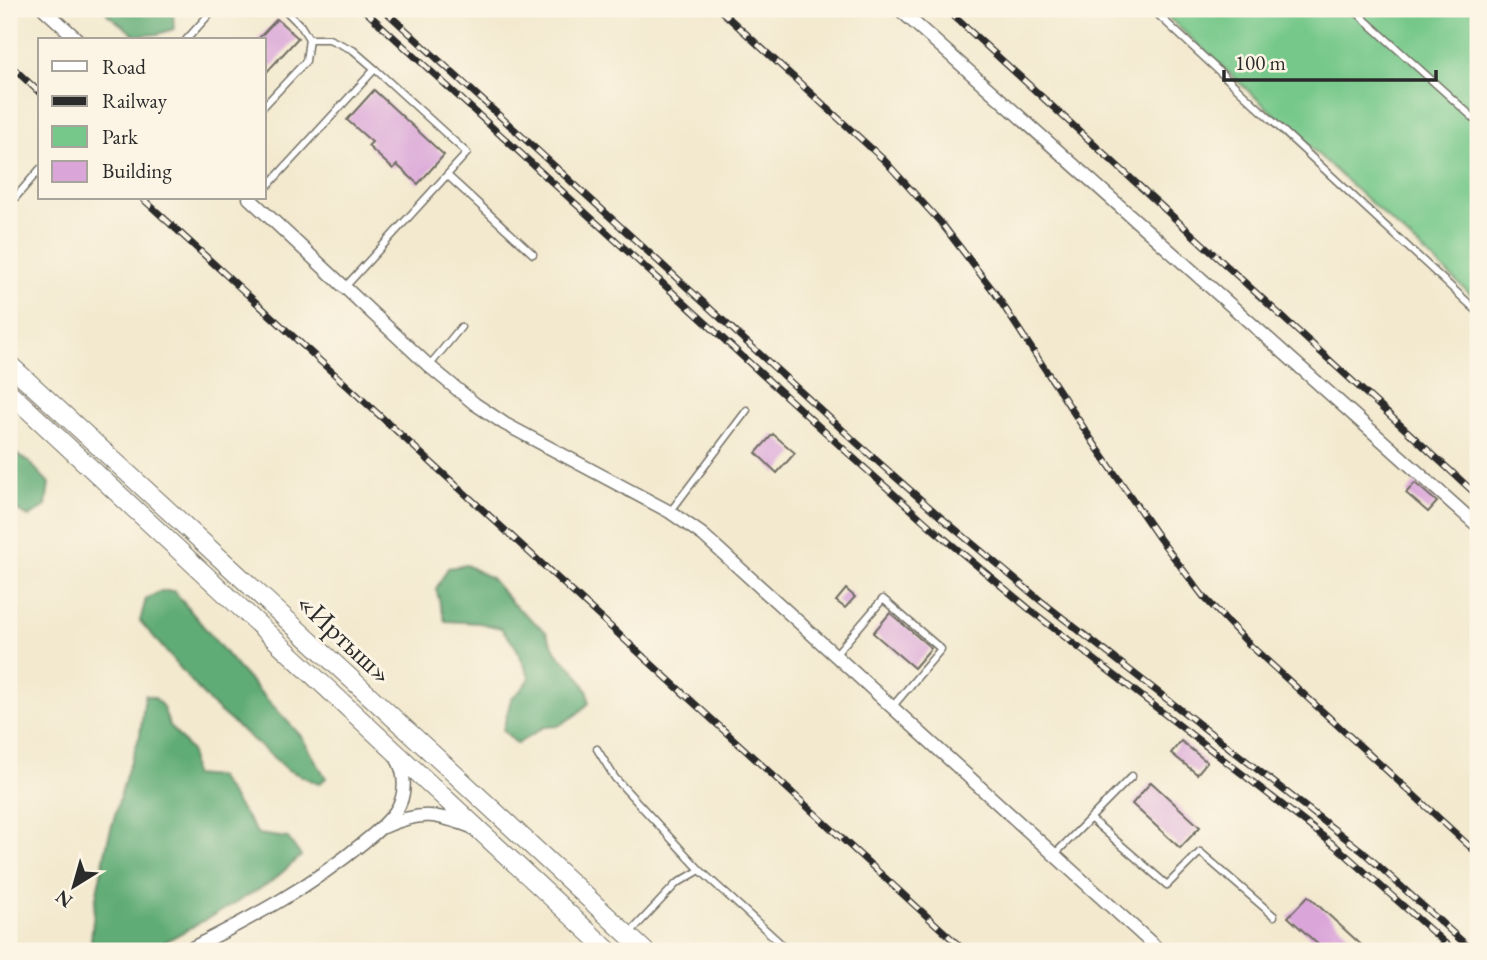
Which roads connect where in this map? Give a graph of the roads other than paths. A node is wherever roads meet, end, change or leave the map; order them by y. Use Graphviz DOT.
graph roads {
  1 [pos="44,9"];
  2 [pos="214,9"];
  3 [pos="284,9"];
  4 [pos="899,9"];
  5 [pos="1152,9"];
  6 [pos="1353,9"];
  7 [pos="76,38"];
  8 [pos="188,38"];
  9 [pos="309,39"];
  10 [pos="375,69"];
  11 [pos="266,104"];
  12 [pos="1478,122"];
  13 [pos="38,171"];
  14 [pos="447,175"];
  15 [pos="266,189"];
  16 [pos="254,200"];
  17 [pos="9,205"];
  18 [pos="533,254"];
  19 [pos="345,287"];
  20 [pos="1478,312"];
  21 [pos="461,327"];
  22 [pos="9,363"];
  23 [pos="429,366"];
  24 [pos="9,392"];
  25 [pos="747,410"];
  26 [pos="670,512"];
  27 [pos="1478,526"];
  28 [pos="835,655"];
  29 [pos="893,706"];
  30 [pos="383,740"];
  31 [pos="597,749"];
  32 [pos="1132,776"];
  33 [pos="1090,818"];
  34 [pos="378,831"];
  35 [pos="481,831"];
  36 [pos="1054,855"];
  37 [pos="700,870"];
  38 [pos="1275,916"];
  39 [pos="628,935"];
  40 [pos="188,951"];
  41 [pos="609,951"];
  42 [pos="645,951"];
  43 [pos="789,951"];
  44 [pos="1160,951"];
  1 -- 7 [label="street"];
  2 -- 8 [label="lane"];
  3 -- 9 [label="lane"];
  4 -- 27 [label="street"];
  5 -- 20 [label="lane"];
  6 -- 12 [label="lane"];
  9 -- 10 [label="lane"];
  9 -- 11 [label="lane"];
  10 -- 14 [label="lane"];
  10 -- 15 [label="lane"];
  13 -- 17 [label="lane"];
  14 -- 18 [label="lane"];
  14 -- 19 [label="lane"];
  16 -- 19 [label="street"];
  19 -- 23 [label="street"];
  21 -- 23 [label="lane"];
  22 -- 39 [label="main road, «Иртыш»"];
  23 -- 26 [label="street"];
  24 -- 30 [label="main road, «Иртыш»"];
  25 -- 26 [label="lane"];
  26 -- 28 [label="street"];
  28 -- 29 [label="street"];
  28 -- 29 [label="lane"];
  29 -- 36 [label="street"];
  30 -- 34 [label="street"];
  30 -- 35 [label="main road, «Иртыш»"];
  31 -- 37 [label="lane"];
  32 -- 33 [label="lane"];
  33 -- 36 [label="lane"];
  33 -- 38 [label="lane"];
  34 -- 35 [label="street"];
  34 -- 40 [label="street"];
  35 -- 41 [label="main road, «Иртыш»"];
  36 -- 44 [label="street"];
  37 -- 39 [label="lane"];
  37 -- 43 [label="lane"];
  39 -- 42 [label="main road, «Иртыш»"];
}
